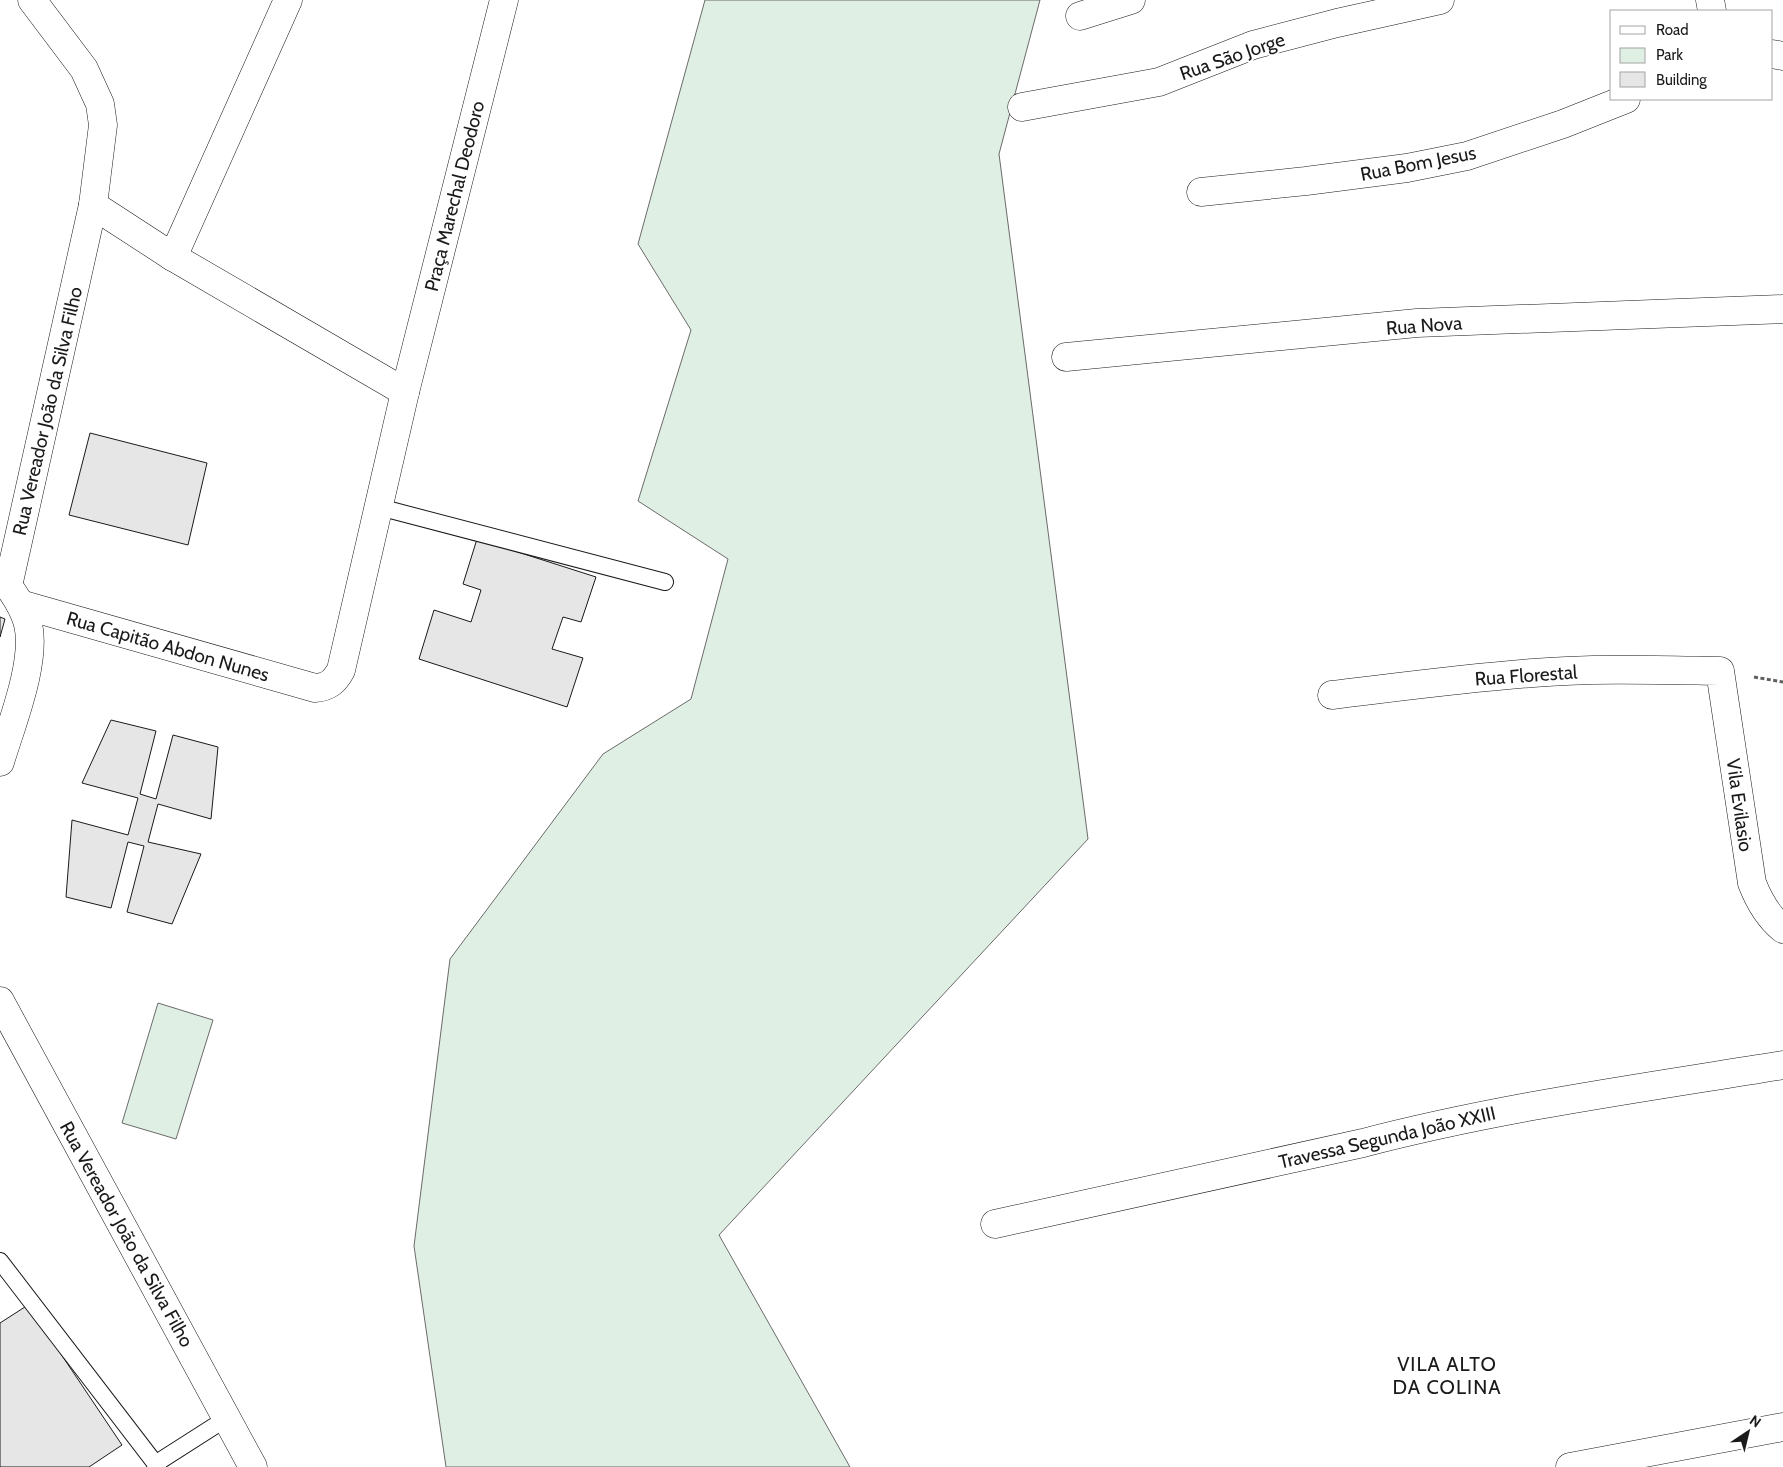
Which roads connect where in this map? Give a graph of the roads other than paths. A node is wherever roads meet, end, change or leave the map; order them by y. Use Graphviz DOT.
graph roads {
  1 [pos="32,0"];
  2 [pos="288,0"];
  3 [pos="504,0"];
  4 [pos="1131,0"];
  5 [pos="1440,0"];
  6 [pos="1080,16"];
  7 [pos="1623,100"];
  8 [pos="1022,107"];
  9 [pos="1202,192"];
  10 [pos="94,205"];
  11 [pos="173,257"];
  12 [pos="1783,309"];
  13 [pos="1066,357"];
  14 [pos="405,392"];
  15 [pos="379,507"];
  16 [pos="665,582"];
  17 [pos="9,588"];
  18 [pos="1720,671"];
  19 [pos="315,688"];
  20 [pos="1332,695"];
  21 [pos="0,762"];
  22 [pos="1783,929"];
  23 [pos="0,1001"];
  24 [pos="1783,1065"];
  25 [pos="995,1224"];
  26 [pos="0,1261"];
  27 [pos="226,1418"];
  28 [pos="1783,1427"];
  29 [pos="156,1465"];
  30 [pos="254,1467"];
  31 [pos="1570,1467"];
  1 -- 10 [label="street, Rua Vereador João da Silva Filho"];
  2 -- 11 [label="street"];
  3 -- 14 [label="street, Praça Marechal Deodoro"];
  4 -- 6 [label="street"];
  5 -- 8 [label="street, Rua São Jorge"];
  7 -- 9 [label="street, Rua Bom Jesus"];
  10 -- 11 [label="street"];
  10 -- 17 [label="street, Rua Vereador João da Silva Filho"];
  11 -- 14 [label="street"];
  12 -- 13 [label="street, Rua Nova"];
  14 -- 15 [label="street, Praça Marechal Deodoro"];
  15 -- 16 [label="lane"];
  15 -- 19 [label="street, Praça Marechal Deodoro"];
  17 -- 19 [label="street, Rua Capitão Abdon Nunes"];
  17 -- 21 [label="street"];
  18 -- 20 [label="street, Rua Florestal"];
  18 -- 22 [label="street, Vila Evilasio"];
  23 -- 27 [label="street, Rua Vereador João da Silva Filho"];
  24 -- 25 [label="street, Travessa Segunda João XXIII"];
  26 -- 29 [label="lane"];
  27 -- 29 [label="lane"];
  27 -- 30 [label="street, Rua Vereador João da Silva Filho"];
  28 -- 31 [label="street"];
}
